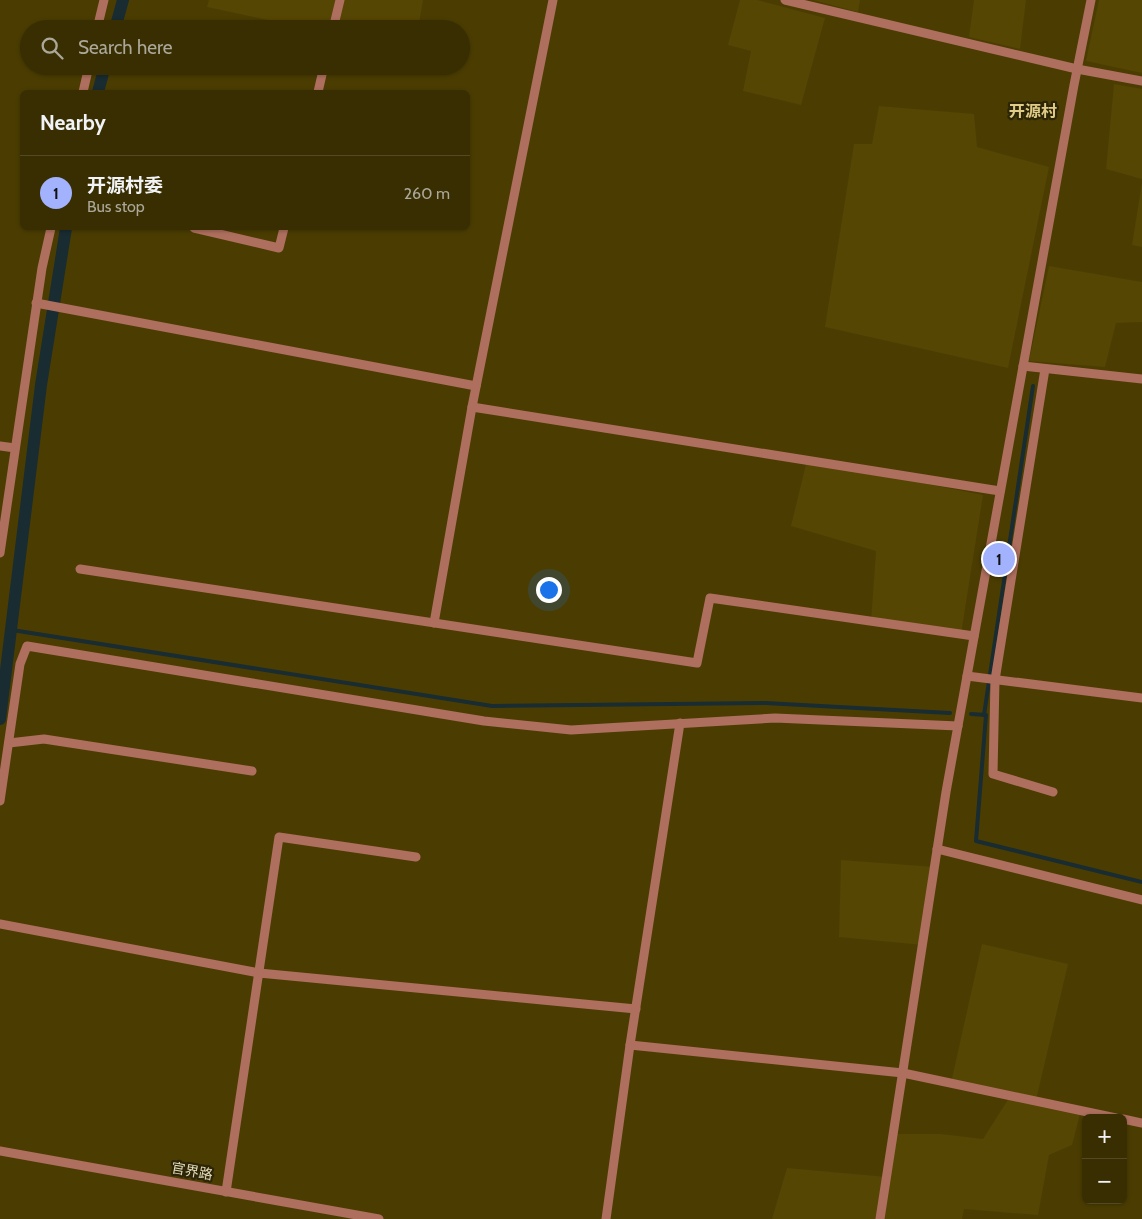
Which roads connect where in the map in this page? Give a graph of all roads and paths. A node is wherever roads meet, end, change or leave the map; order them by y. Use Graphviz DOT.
graph roads {
  1 [pos="104,0"];
  2 [pos="340,0"];
  3 [pos="553,0"];
  4 [pos="785,0"];
  5 [pos="1091,0"];
  6 [pos="99,20"];
  7 [pos="335,20"];
  8 [pos="1077,69"];
  9 [pos="87,75"];
  10 [pos="322,75"];
  11 [pos="1142,81"];
  12 [pos="83,90"];
  13 [pos="318,90"];
  14 [pos="51,230"];
  15 [pos="202,230"];
  16 [pos="284,230"];
  17 [pos="37,303"];
  18 [pos="1023,366"];
  19 [pos="1045,369"];
  20 [pos="1142,379"];
  21 [pos="476,386"];
  22 [pos="472,407"];
  23 [pos="0,446"];
  24 [pos="14,448"];
  25 [pos="1000,491"];
  26 [pos="0,553"];
  27 [pos="80,568"];
  28 [pos="434,623"];
  29 [pos="974,636"];
  30 [pos="967,676"];
  31 [pos="995,680"];
  32 [pos="1142,698"];
  33 [pos="680,723"];
  34 [pos="958,726"];
  35 [pos="9,743"];
  36 [pos="252,771"];
  37 [pos="1053,792"];
  38 [pos="0,801"];
  39 [pos="937,849"];
  40 [pos="416,857"];
  41 [pos="1142,900"];
  42 [pos="0,924"];
  43 [pos="259,973"];
  44 [pos="636,1009"];
  45 [pos="630,1045"];
  46 [pos="903,1072"];
  47 [pos="1097,1114"];
  48 [pos="1127,1120"];
  49 [pos="1142,1123"];
  50 [pos="0,1151"];
  51 [pos="226,1192"];
  52 [pos="379,1219"];
  53 [pos="606,1219"];
  54 [pos="880,1219"];
  1 -- 6 [label="street"];
  2 -- 7 [label="street"];
  3 -- 21 [label="street"];
  4 -- 8 [label="street"];
  5 -- 8 [label="street"];
  8 -- 11 [label="street"];
  8 -- 18 [label="street"];
  9 -- 12 [label="street"];
  10 -- 13 [label="street"];
  14 -- 17 [label="street"];
  15 -- 16 [label="street"];
  17 -- 21 [label="street"];
  17 -- 24 [label="street"];
  18 -- 19 [label="street"];
  18 -- 25 [label="street"];
  19 -- 20 [label="street"];
  19 -- 31 [label="street"];
  21 -- 22 [label="street"];
  22 -- 25 [label="street"];
  22 -- 28 [label="street"];
  23 -- 24 [label="street"];
  24 -- 26 [label="street"];
  25 -- 29 [label="street"];
  27 -- 28 [label="street"];
  28 -- 29 [label="street"];
  29 -- 30 [label="street"];
  30 -- 31 [label="street"];
  30 -- 34 [label="street"];
  31 -- 32 [label="street"];
  31 -- 37 [label="street"];
  33 -- 34 [label="street"];
  33 -- 35 [label="street"];
  33 -- 44 [label="street"];
  34 -- 39 [label="street"];
  35 -- 36 [label="street"];
  35 -- 38 [label="street"];
  39 -- 41 [label="street"];
  39 -- 46 [label="street"];
  40 -- 43 [label="street"];
  42 -- 43 [label="street"];
  43 -- 44 [label="street"];
  43 -- 51 [label="street"];
  44 -- 45 [label="street"];
  45 -- 46 [label="street"];
  45 -- 53 [label="street"];
  46 -- 47 [label="street"];
  46 -- 54 [label="street"];
  48 -- 49 [label="street"];
  50 -- 51 [label="street, 官界路"];
  51 -- 52 [label="street, 官界路"];
}
